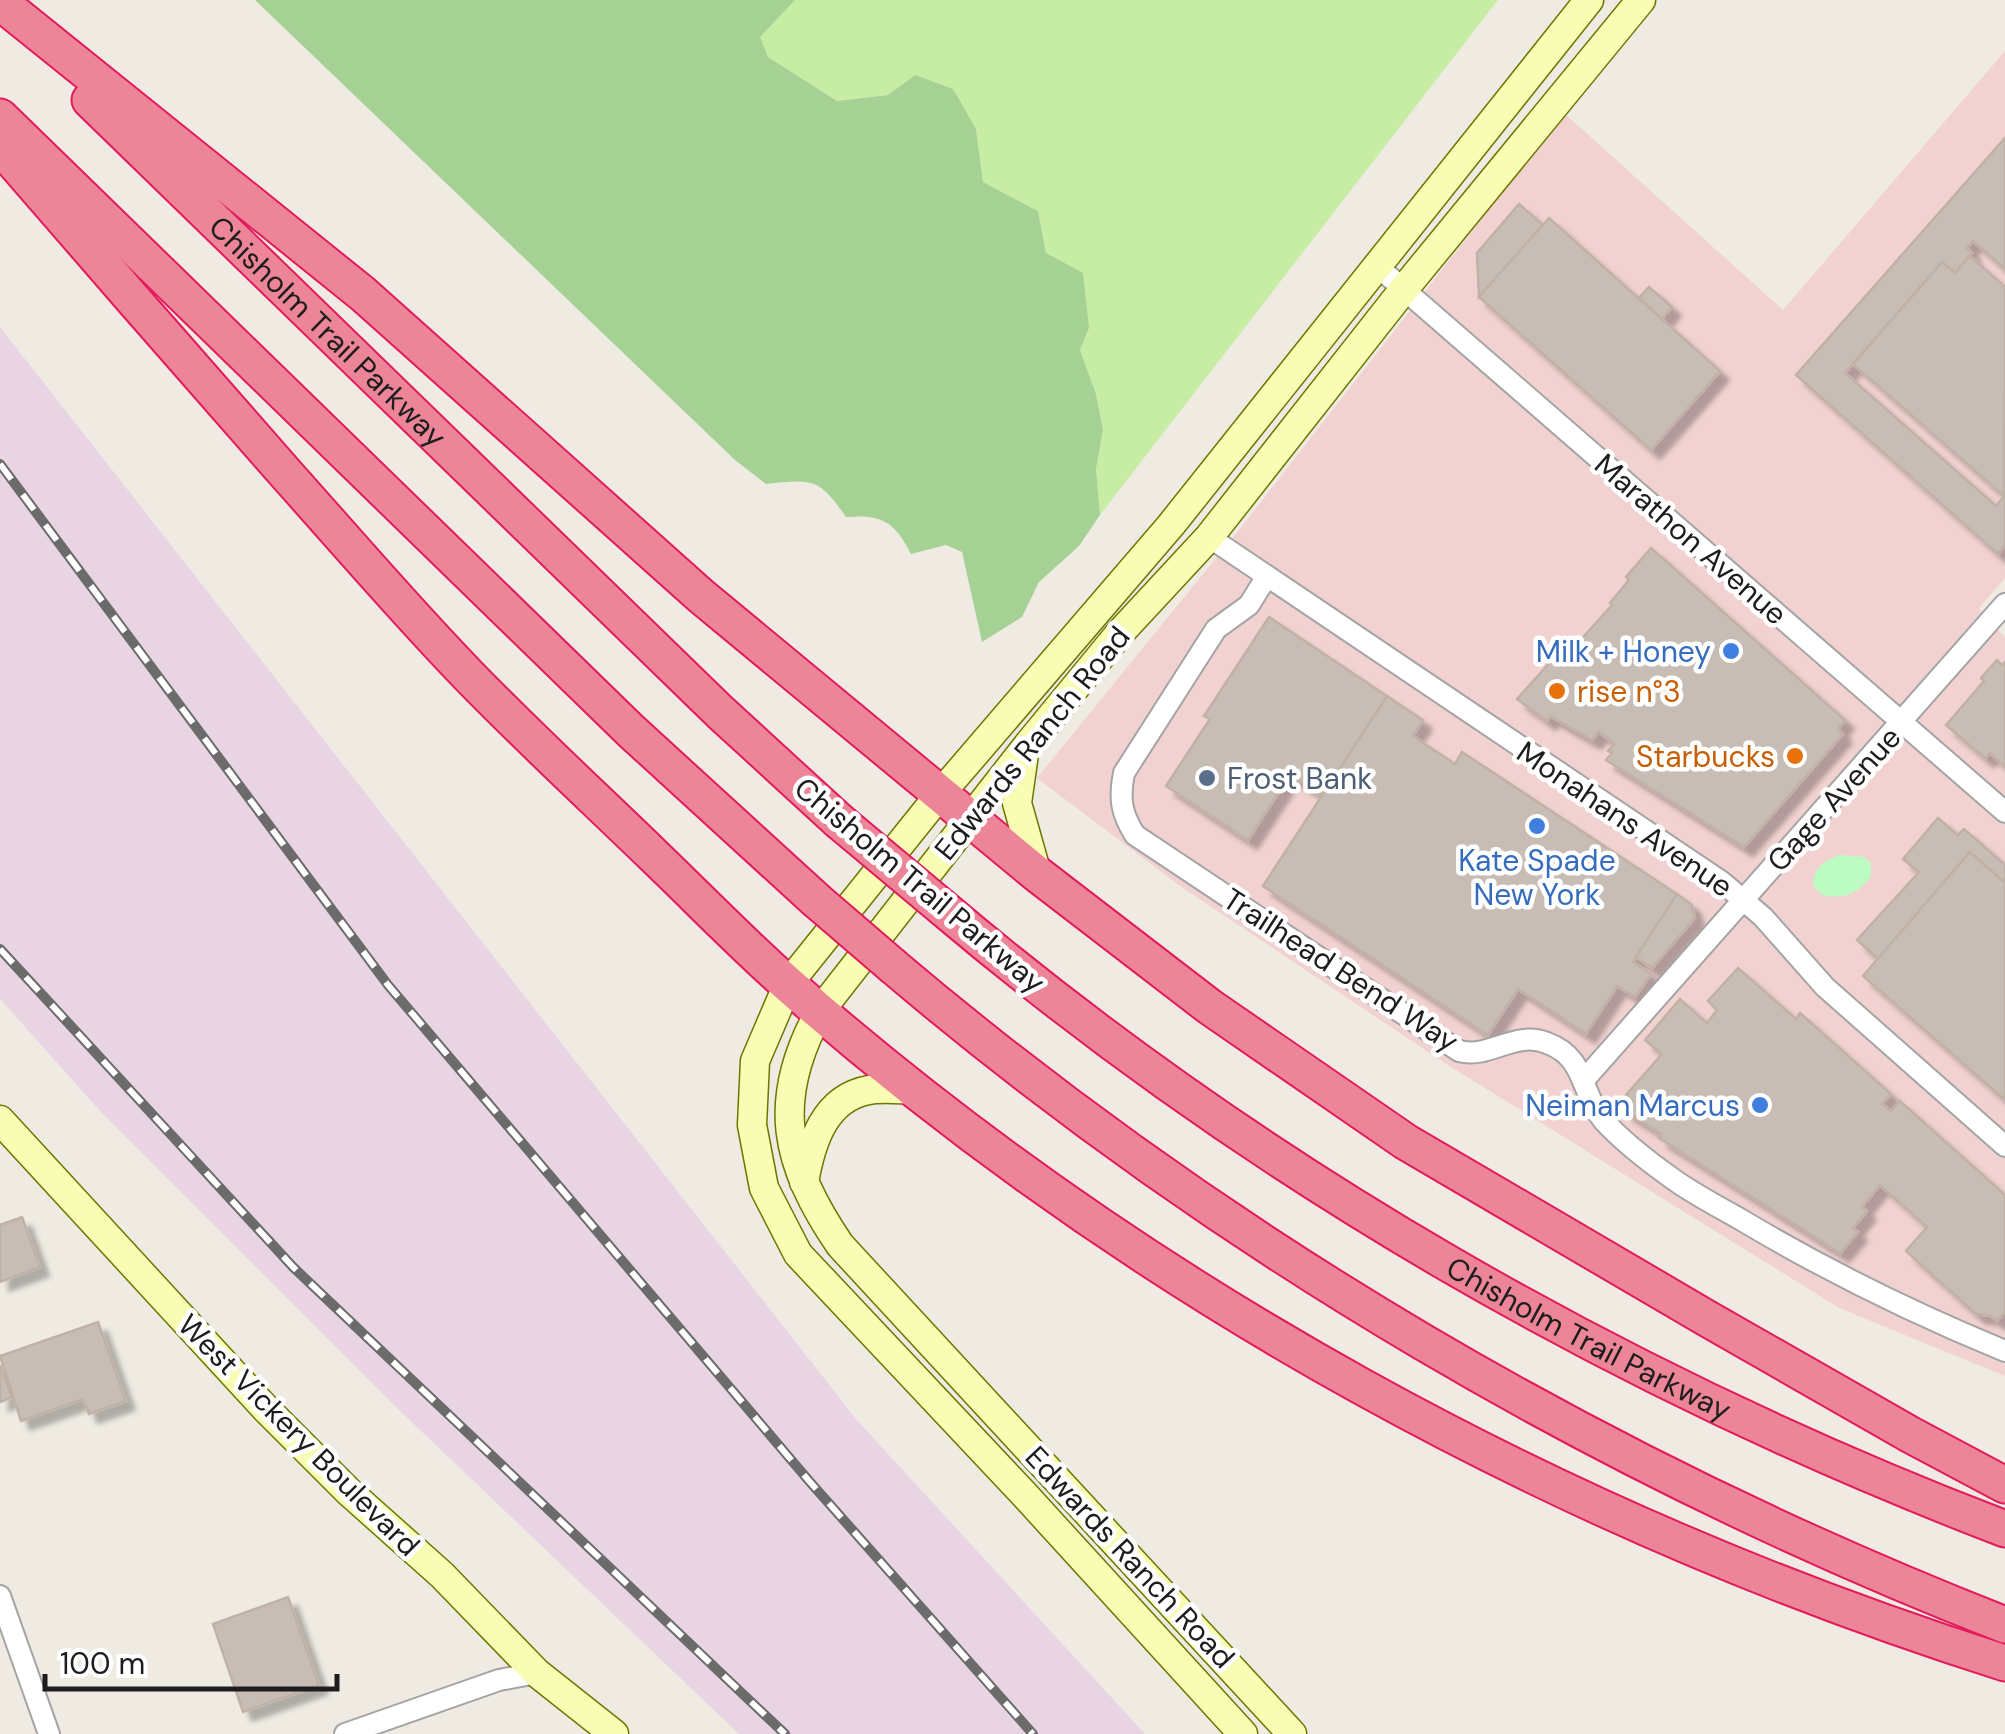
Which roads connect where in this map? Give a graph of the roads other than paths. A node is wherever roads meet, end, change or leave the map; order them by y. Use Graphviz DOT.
graph roads {
  1 [pos="1589,0"];
  2 [pos="1641,0"];
  3 [pos="0,2"];
  4 [pos="0,12"];
  5 [pos="0,117"];
  6 [pos="0,146"];
  7 [pos="1377,266"];
  8 [pos="1404,289"];
  9 [pos="1244,435"];
  10 [pos="1171,525"];
  11 [pos="1209,537"];
  12 [pos="1267,576"];
  13 [pos="2005,604"];
  14 [pos="1119,634"];
  15 [pos="1902,723"];
  16 [pos="1027,746"];
  17 [pos="941,792"];
  18 [pos="2005,812"];
  19 [pos="970,818"];
  20 [pos="1037,874"];
  21 [pos="1743,900"];
  22 [pos="788,984"];
  23 [pos="820,1011"];
  24 [pos="1583,1081"];
  25 [pos="918,1090"];
  26 [pos="0,1120"];
  27 [pos="2005,1146"];
  28 [pos="804,1184"];
  29 [pos="2005,1351"];
  30 [pos="2005,1485"];
  31 [pos="2005,1529"];
  32 [pos="0,1596"];
  33 [pos="2005,1625"];
  34 [pos="2005,1663"];
  35 [pos="538,1672"];
  36 [pos="49,1734"];
  37 [pos="345,1734"];
  38 [pos="614,1734"];
  39 [pos="1243,1734"];
  40 [pos="1292,1734"];
  1 -- 7 [label="street, Edwards Ranch Road"];
  2 -- 8 [label="street, Edwards Ranch Road"];
  3 -- 17 [label="highway"];
  4 -- 31 [label="highway, Chisholm Trail Parkway, bridge"];
  5 -- 33 [label="highway, bridge"];
  6 -- 22 [label="highway"];
  7 -- 8 [label="street, Marathon Avenue"];
  7 -- 9 [label="street, Edwards Ranch Road"];
  8 -- 11 [label="street, Edwards Ranch Road"];
  8 -- 15 [label="street, Marathon Avenue"];
  9 -- 10 [label="street, Edwards Ranch Road"];
  9 -- 11 [label="street"];
  10 -- 14 [label="street"];
  10 -- 17 [label="street, Edwards Ranch Road"];
  11 -- 12 [label="street, Monahans Avenue"];
  11 -- 14 [label="street, Edwards Ranch Road"];
  12 -- 21 [label="street, Monahans Avenue"];
  12 -- 24 [label="street, Trailhead Bend Way"];
  13 -- 15 [label="street, Gage Avenue"];
  14 -- 16 [label="street, Edwards Ranch Road"];
  15 -- 18 [label="street, Marathon Avenue"];
  15 -- 21 [label="street, Gage Avenue"];
  16 -- 19 [label="street, Edwards Ranch Road"];
  16 -- 20 [label="street"];
  17 -- 19 [label="highway"];
  17 -- 22 [label="street, Edwards Ranch Road"];
  19 -- 20 [label="highway"];
  19 -- 23 [label="street, Edwards Ranch Road"];
  20 -- 30 [label="highway"];
  21 -- 24 [label="street, Gage Avenue"];
  21 -- 27 [label="street, Monahans Avenue"];
  22 -- 23 [label="highway"];
  22 -- 39 [label="street, Edwards Ranch Road"];
  23 -- 25 [label="highway"];
  23 -- 28 [label="street, Edwards Ranch Road"];
  24 -- 29 [label="street, Trailhead Bend Way"];
  25 -- 28 [label="street"];
  25 -- 34 [label="highway"];
  26 -- 35 [label="street, West Vickery Boulevard"];
  28 -- 40 [label="street, Edwards Ranch Road"];
  32 -- 36 [label="street"];
  35 -- 37 [label="street"];
  35 -- 38 [label="street, West Vickery Boulevard"];
}
